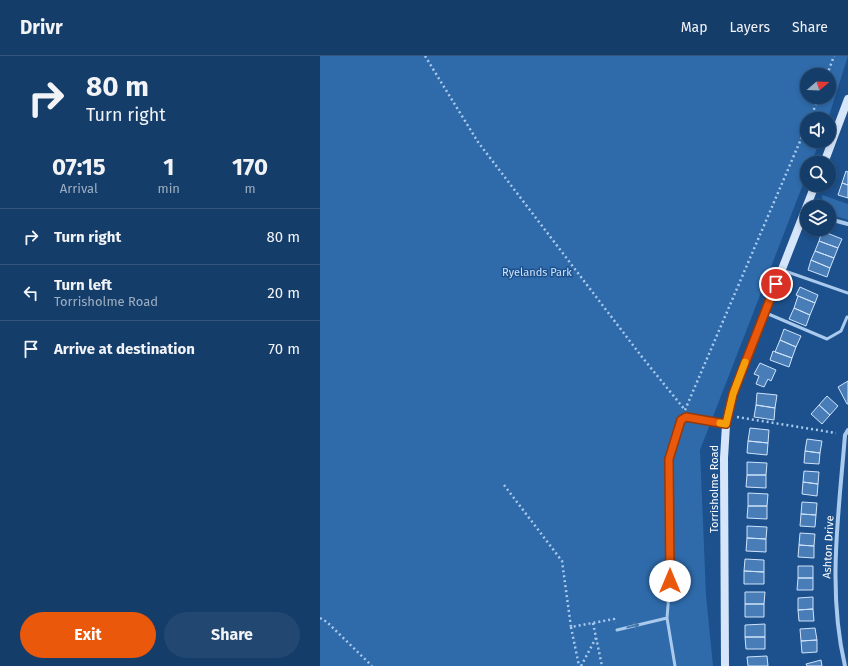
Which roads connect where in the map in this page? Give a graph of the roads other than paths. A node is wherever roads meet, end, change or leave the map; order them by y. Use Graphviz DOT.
graph roads {
  1 [pos="848,99"];
  2 [pos="827,156"];
  3 [pos="836,221"];
  4 [pos="848,224"];
  5 [pos="800,227"];
  6 [pos="782,270"];
  7 [pos="848,293"];
  8 [pos="765,313"];
  9 [pos="847,317"];
  10 [pos="726,424"];
  11 [pos="848,430"];
  12 [pos="667,618"];
  13 [pos="617,630"];
  14 [pos="676,666"];
  15 [pos="725,666"];
  16 [pos="845,666"];
  1 -- 2 [label="main road"];
  3 -- 4 [label="street"];
  5 -- 6 [label="main road, Torrisholme Road"];
  6 -- 7 [label="lane"];
  6 -- 8 [label="main road, Torrisholme Road"];
  8 -- 9 [label="lane"];
  8 -- 10 [label="main road, Torrisholme Road"];
  10 -- 12 [label="lane"];
  10 -- 15 [label="main road, Torrisholme Road"];
  11 -- 16 [label="street, Ashton Drive"];
  13 -- 12 [label="lane, one-way"];
  12 -- 14 [label="lane"];
}
